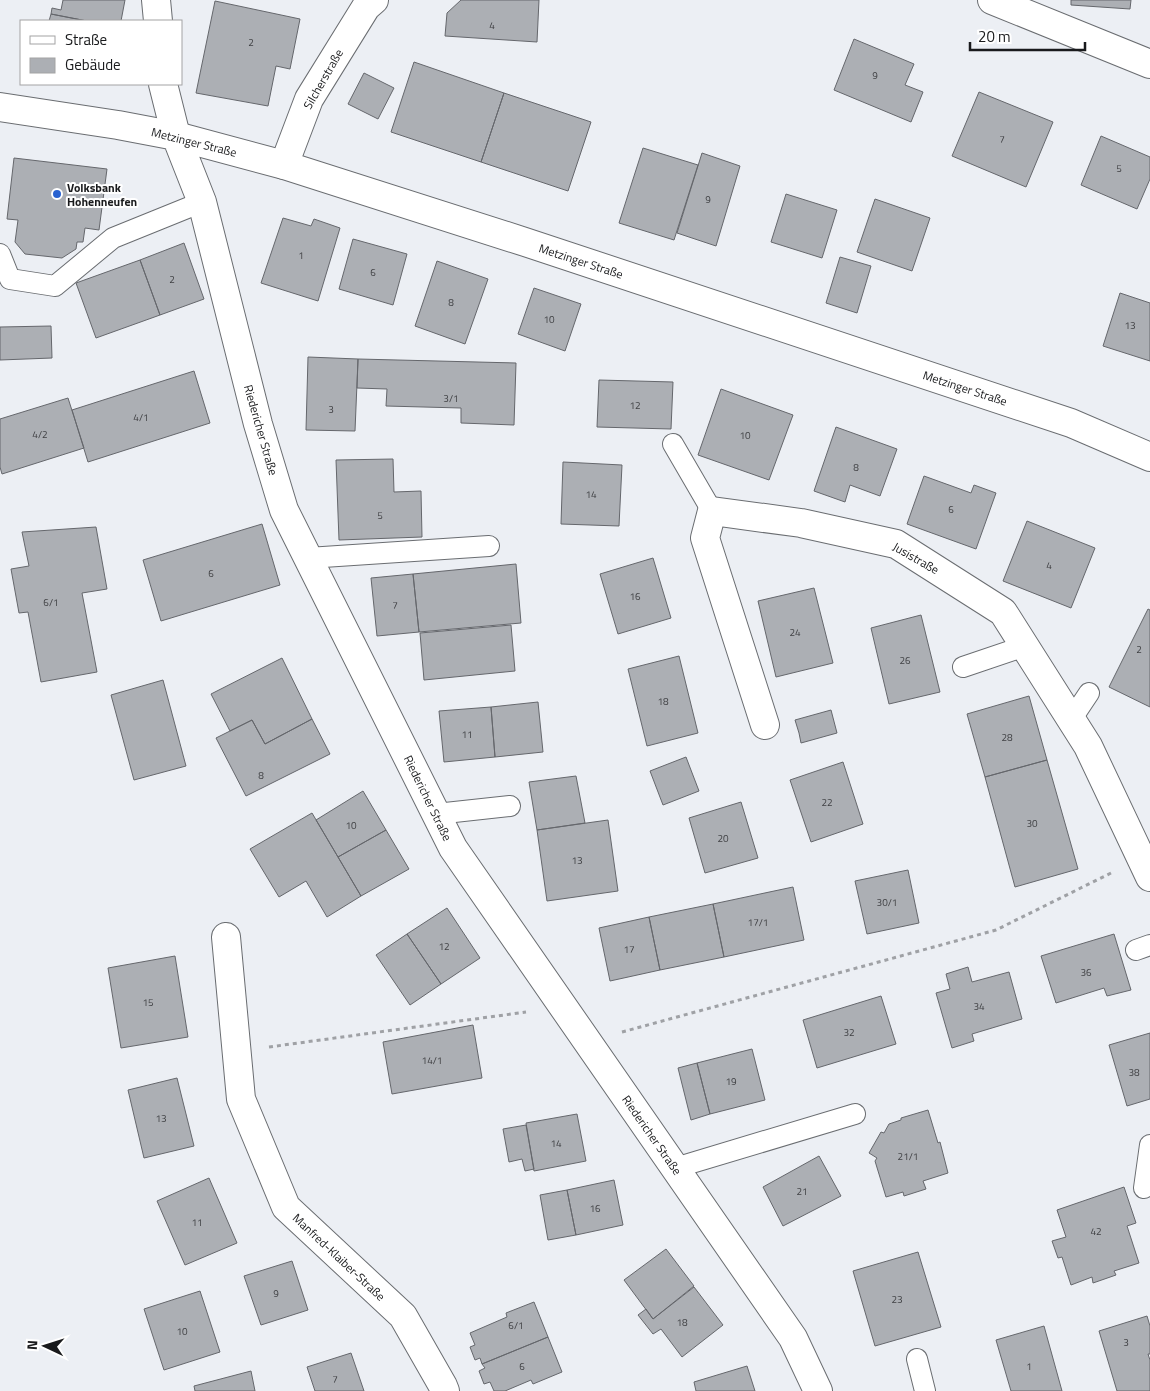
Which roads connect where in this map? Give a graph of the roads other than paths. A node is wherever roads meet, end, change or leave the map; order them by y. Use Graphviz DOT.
graph roads {
  1 [pos="156,0"];
  2 [pos="374,0"];
  3 [pos="992,0"];
  4 [pos="158,20"];
  5 [pos="1150,64"];
  6 [pos="163,85"];
  7 [pos="0,107"];
  8 [pos="176,136"];
  9 [pos="284,165"];
  10 [pos="202,202"];
  11 [pos="0,254"];
  12 [pos="673,444"];
  13 [pos="1150,457"];
  14 [pos="712,511"];
  15 [pos="489,546"];
  16 [pos="308,558"];
  17 [pos="1025,646"];
  18 [pos="962,667"];
  19 [pos="1089,694"];
  20 [pos="1071,720"];
  21 [pos="765,725"];
  22 [pos="510,806"];
  23 [pos="436,814"];
  24 [pos="1147,863"];
  25 [pos="226,937"];
  26 [pos="855,1114"];
  27 [pos="1150,1144"];
  28 [pos="675,1168"];
  29 [pos="1144,1188"];
  30 [pos="917,1359"];
  31 [pos="445,1391"];
  32 [pos="818,1391"];
  33 [pos="926,1391"];
  1 -- 4 [label="street"];
  2 -- 9 [label="street, Silcherstraße"];
  3 -- 5 [label="street"];
  6 -- 8 [label="street, Riedericher Straße"];
  7 -- 8 [label="street, Metzinger Straße"];
  8 -- 9 [label="street, Metzinger Straße"];
  8 -- 10 [label="street, Riedericher Straße"];
  9 -- 13 [label="street, Metzinger Straße"];
  10 -- 11 [label="lane"];
  10 -- 16 [label="street, Riedericher Straße"];
  12 -- 14 [label="lane"];
  14 -- 17 [label="street, Jusistraße"];
  14 -- 21 [label="street"];
  15 -- 16 [label="lane"];
  16 -- 23 [label="street, Riedericher Straße"];
  17 -- 18 [label="lane"];
  17 -- 20 [label="street, Jusistraße"];
  19 -- 20 [label="lane"];
  20 -- 24 [label="street, Jusistraße"];
  22 -- 23 [label="lane"];
  23 -- 28 [label="street, Riedericher Straße"];
  25 -- 31 [label="street, Manfred-Klaiber-Straße"];
  26 -- 28 [label="lane"];
  27 -- 29 [label="lane"];
  28 -- 32 [label="street, Riedericher Straße"];
  30 -- 33 [label="lane"];
}
